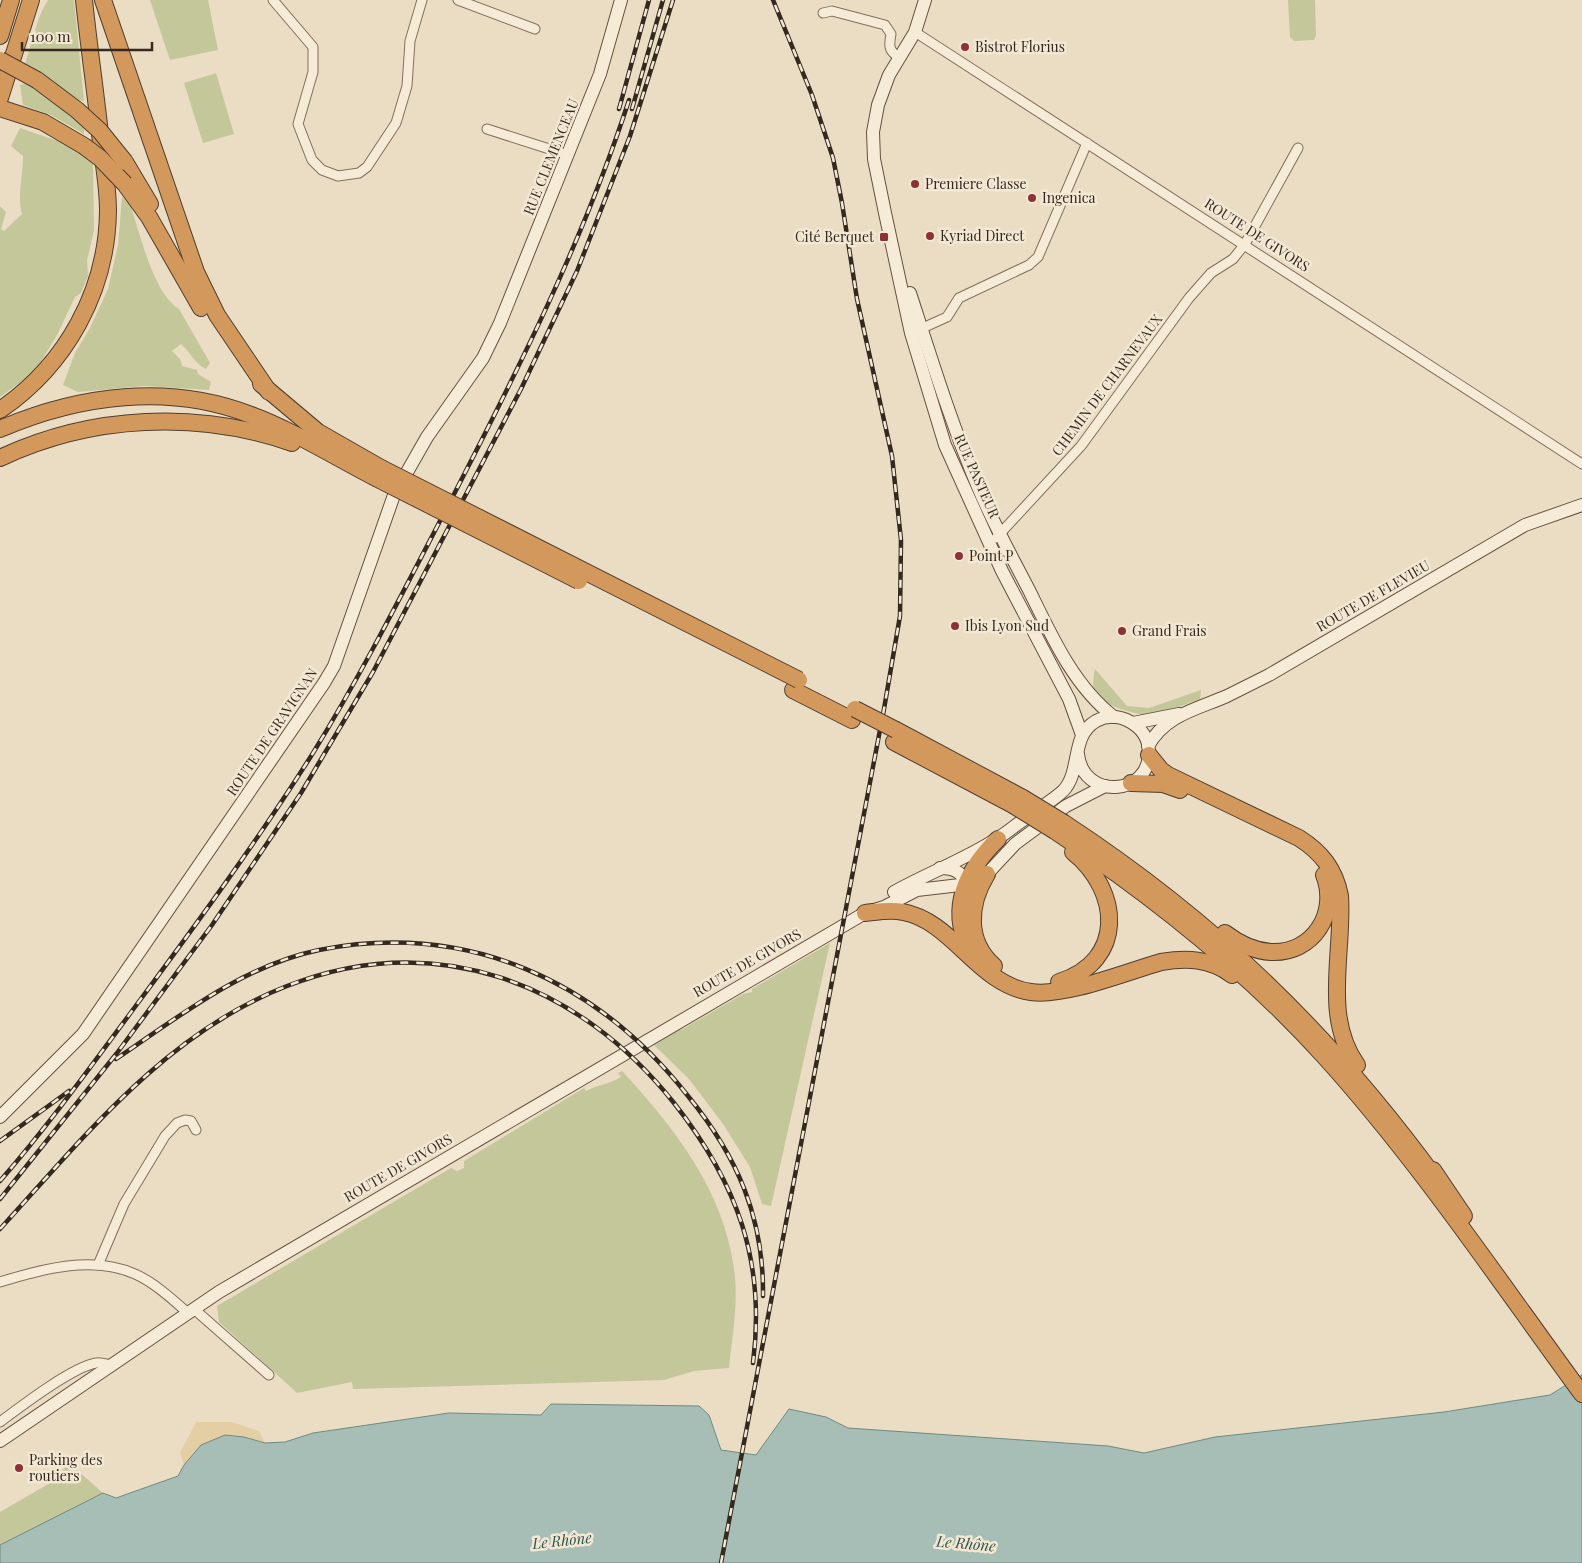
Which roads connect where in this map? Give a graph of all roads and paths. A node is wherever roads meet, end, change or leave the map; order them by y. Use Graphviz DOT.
graph roads {
  1 [pos="11,0"];
  2 [pos="31,0"];
  3 [pos="84,0"];
  4 [pos="103,0"];
  5 [pos="273,0"];
  6 [pos="422,0"];
  7 [pos="458,0"];
  8 [pos="621,0"];
  9 [pos="916,0"];
  10 [pos="925,0"];
  11 [pos="823,13"];
  12 [pos="535,29"];
  13 [pos="915,32"];
  14 [pos="0,36"];
  15 [pos="898,57"];
  16 [pos="0,60"];
  17 [pos="0,98"];
  18 [pos="0,108"];
  19 [pos="488,129"];
  20 [pos="1087,143"];
  21 [pos="1298,148"];
  22 [pos="568,155"];
  23 [pos="1244,244"];
  24 [pos="179,267"];
  25 [pos="500,323"];
  26 [pos="917,331"];
  27 [pos="268,392"];
  28 [pos="0,410"];
  29 [pos="0,429"];
  30 [pos="0,458"];
  31 [pos="346,463"];
  32 [pos="1582,464"];
  33 [pos="378,473"];
  34 [pos="1582,505"];
  35 [pos="995,538"];
  36 [pos="1179,714"];
  37 [pos="1114,717"];
  38 [pos="1132,723"];
  39 [pos="1082,735"];
  40 [pos="895,736"];
  41 [pos="1148,751"];
  42 [pos="1078,754"];
  43 [pos="1131,783"];
  44 [pos="1105,786"];
  45 [pos="1015,804"];
  46 [pos="1056,830"];
  47 [pos="998,838"];
  48 [pos="940,868"];
  49 [pos="987,874"];
  50 [pos="1149,881"];
  51 [pos="966,882"];
  52 [pos="974,905"];
  53 [pos="865,913"];
  54 [pos="976,961"];
  55 [pos="1261,992"];
  56 [pos="0,1117"];
  57 [pos="196,1130"];
  58 [pos="1464,1216"];
  59 [pos="98,1265"];
  60 [pos="0,1282"];
  61 [pos="191,1311"];
  62 [pos="1540,1329"];
  63 [pos="111,1365"];
  64 [pos="269,1375"];
  65 [pos="1582,1378"];
  66 [pos="1582,1394"];
  67 [pos="0,1422"];
  68 [pos="0,1441"];
  1 -- 14 [label="highway"];
  2 -- 17 [label="highway"];
  3 -- 28 [label="highway"];
  4 -- 27 [label="highway"];
  5 -- 6 [label="street"];
  7 -- 12 [label="street"];
  8 -- 22 [label="main road, RUE CLEMENCEAU"];
  9 -- 15 [label="main road, RUE PASTEUR"];
  10 -- 13 [label="main road, RUE PASTEUR"];
  11 -- 15 [label="street"];
  13 -- 15 [label="main road, RUE PASTEUR"];
  13 -- 20 [label="street, ROUTE DE GIVORS"];
  15 -- 26 [label="main road, RUE PASTEUR"];
  16 -- 24 [label="highway, bridge"];
  18 -- 24 [label="highway, bridge"];
  19 -- 22 [label="street"];
  20 -- 23 [label="street, ROUTE DE GIVORS"];
  20 -- 26 [label="street"];
  21 -- 23 [label="street, CHEMIN DE CHARNEVAUX"];
  22 -- 25 [label="main road, RUE CLEMENCEAU"];
  23 -- 32 [label="street, ROUTE DE GIVORS"];
  23 -- 35 [label="street, CHEMIN DE CHARNEVAUX"];
  24 -- 27 [label="highway"];
  25 -- 56 [label="main road, ROUTE DE GRAVIGNAN"];
  26 -- 35 [label="main road, RUE PASTEUR"];
  27 -- 33 [label="highway"];
  29 -- 31 [label="highway"];
  30 -- 31 [label="highway"];
  31 -- 33 [label="highway"];
  33 -- 40 [label="highway, bridge"];
  34 -- 36 [label="main road, ROUTE DE FLEVIEU"];
  35 -- 37 [label="main road, RUE PASTEUR"];
  35 -- 39 [label="main road, RUE PASTEUR"];
  36 -- 38 [label="main road, ROUTE DE FLEVIEU"];
  36 -- 41 [label="main road, ROUTE DE FLEVIEU"];
  37 -- 38 [label="main road"];
  37 -- 39 [label="main road"];
  38 -- 41 [label="main road"];
  39 -- 42 [label="main road"];
  40 -- 45 [label="highway"];
  40 -- 45 [label="highway"];
  41 -- 43 [label="main road"];
  41 -- 58 [label="highway"];
  42 -- 44 [label="main road"];
  42 -- 47 [label="main road"];
  43 -- 44 [label="main road"];
  43 -- 50 [label="highway"];
  44 -- 49 [label="main road"];
  45 -- 46 [label="highway, bridge"];
  46 -- 50 [label="highway"];
  46 -- 52 [label="highway"];
  46 -- 55 [label="highway"];
  47 -- 48 [label="main road"];
  47 -- 51 [label="highway"];
  48 -- 51 [label="main road"];
  48 -- 53 [label="main road"];
  49 -- 51 [label="main road"];
  49 -- 52 [label="highway"];
  50 -- 58 [label="highway"];
  51 -- 52 [label="main road"];
  51 -- 53 [label="main road"];
  51 -- 54 [label="highway"];
  53 -- 54 [label="highway"];
  53 -- 61 [label="main road, ROUTE DE GIVORS"];
  54 -- 55 [label="highway"];
  55 -- 62 [label="highway"];
  57 -- 59 [label="street"];
  58 -- 62 [label="highway"];
  59 -- 60 [label="street"];
  59 -- 61 [label="street"];
  61 -- 63 [label="main road, ROUTE DE GIVORS"];
  61 -- 64 [label="street"];
  62 -- 65 [label="highway"];
  62 -- 66 [label="highway"];
  63 -- 67 [label="street"];
  63 -- 68 [label="main road, ROUTE DE GIVORS"];
}
